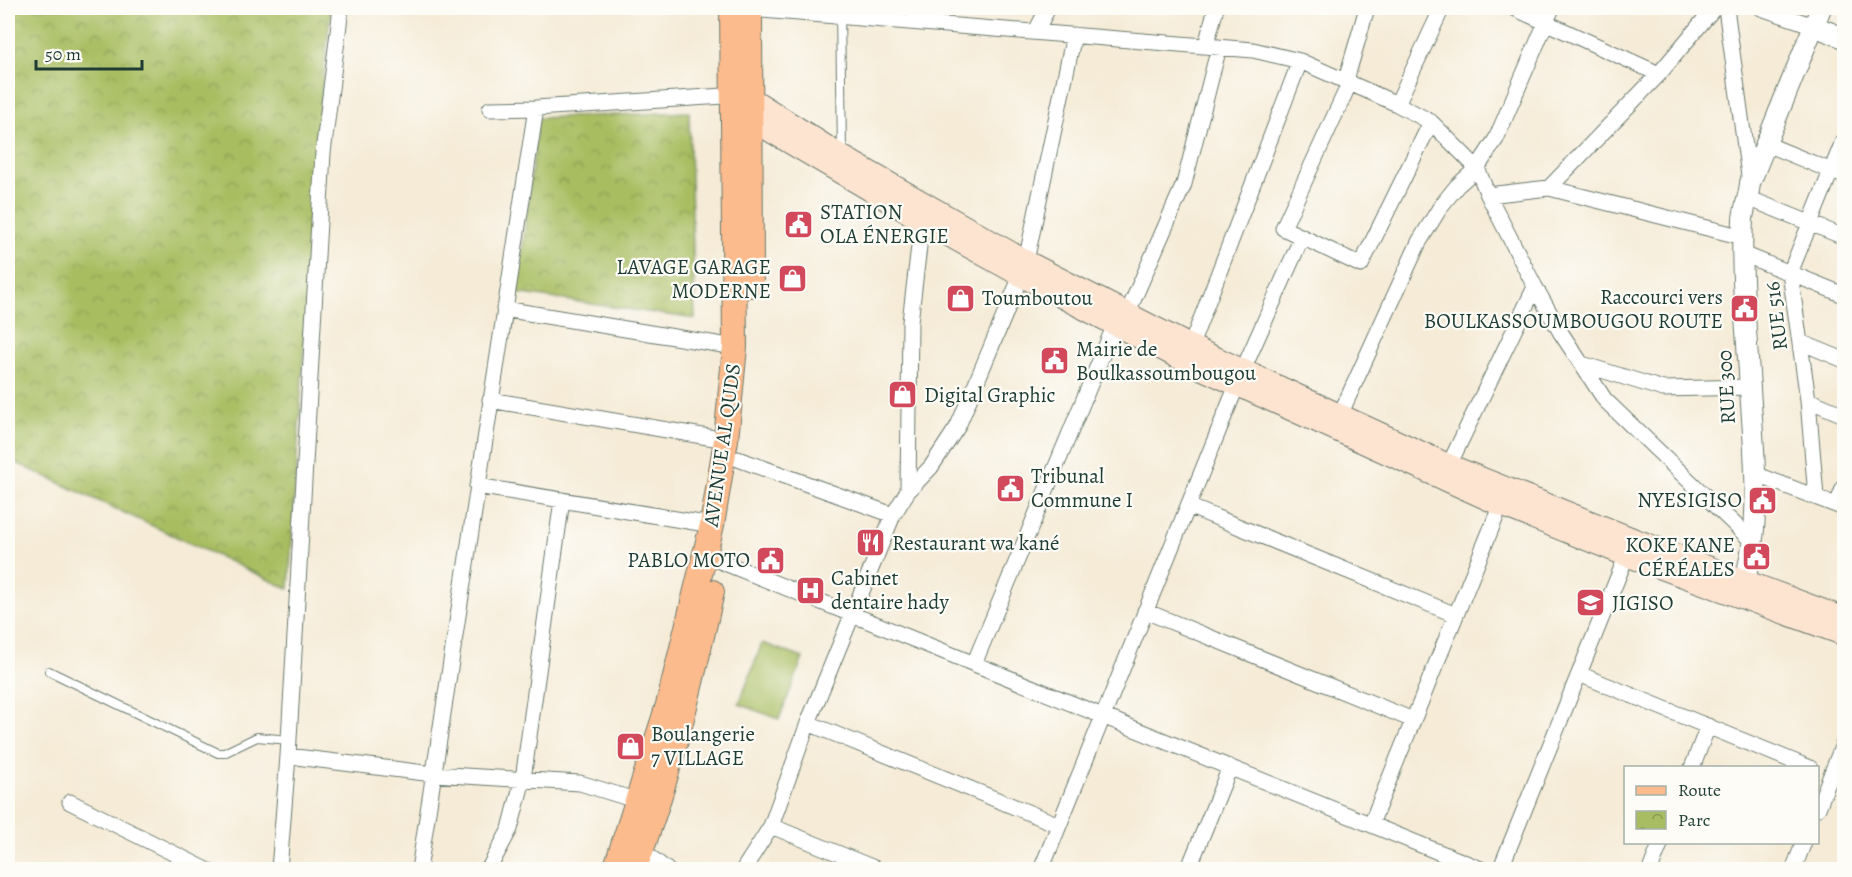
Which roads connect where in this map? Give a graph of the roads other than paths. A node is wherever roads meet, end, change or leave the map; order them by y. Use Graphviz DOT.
graph roads {
  1 [pos="341,8"];
  2 [pos="744,8"];
  3 [pos="1048,8"];
  4 [pos="1216,8"];
  5 [pos="1367,8"];
  6 [pos="1442,8"];
  7 [pos="1515,8"];
  8 [pos="1714,8"];
  9 [pos="1726,8"];
  10 [pos="1761,8"];
  11 [pos="841,12"];
  12 [pos="904,14"];
  13 [pos="1549,15"];
  14 [pos="1817,17"];
  15 [pos="1036,31"];
  16 [pos="1074,34"];
  17 [pos="1845,38"];
  18 [pos="1213,46"];
  19 [pos="1300,61"];
  20 [pos="1659,74"];
  21 [pos="1348,81"];
  22 [pos="738,103"];
  23 [pos="1397,104"];
  24 [pos="536,108"];
  25 [pos="490,109"];
  26 [pos="1431,122"];
  27 [pos="1845,139"];
  28 [pos="1766,144"];
  29 [pos="842,165"];
  30 [pos="1477,168"];
  31 [pos="1838,173"];
  32 [pos="1549,188"];
  33 [pos="1749,191"];
  34 [pos="1488,195"];
  35 [pos="922,221"];
  36 [pos="1810,223"];
  37 [pos="1302,237"];
  38 [pos="1845,237"];
  39 [pos="1743,246"];
  40 [pos="1024,268"];
  41 [pos="1790,273"];
  42 [pos="1535,287"];
  43 [pos="1845,295"];
  44 [pos="504,309"];
  45 [pos="1119,325"];
  46 [pos="1800,342"];
  47 [pos="735,347"];
  48 [pos="1187,354"];
  49 [pos="1845,360"];
  50 [pos="1582,364"];
  51 [pos="1240,378"];
  52 [pos="1750,387"];
  53 [pos="490,400"];
  54 [pos="1808,400"];
  55 [pos="1340,415"];
  56 [pos="1845,415"];
  57 [pos="732,450"];
  58 [pos="1449,465"];
  59 [pos="1755,474"];
  60 [pos="477,486"];
  61 [pos="1845,486"];
  62 [pos="908,490"];
  63 [pos="1504,497"];
  64 [pos="1816,497"];
  65 [pos="562,500"];
  66 [pos="1188,506"];
  67 [pos="1841,507"];
  68 [pos="893,515"];
  69 [pos="712,525"];
  70 [pos="1753,542"];
  71 [pos="1630,548"];
  72 [pos="720,561"];
  73 [pos="1742,589"];
  74 [pos="1145,611"];
  75 [pos="852,614"];
  76 [pos="1456,615"];
  77 [pos="1845,618"];
  78 [pos="1845,635"];
  79 [pos="974,664"];
  80 [pos="50,671"];
  81 [pos="1579,674"];
  82 [pos="1103,716"];
  83 [pos="1413,720"];
  84 [pos="808,723"];
  85 [pos="1708,726"];
  86 [pos="289,740"];
  87 [pos="1845,742"];
  88 [pos="288,756"];
  89 [pos="1693,766"];
  90 [pos="1805,766"];
  91 [pos="1230,767"];
  92 [pos="1824,773"];
  93 [pos="433,774"];
  94 [pos="523,779"];
  95 [pos="638,801"];
  96 [pos="70,802"];
  97 [pos="1819,802"];
  98 [pos="1371,824"];
  99 [pos="1059,825"];
  100 [pos="771,826"];
  101 [pos="1661,844"];
  102 [pos="1804,844"];
  103 [pos="638,860"];
  104 [pos="1190,869"];
  105 [pos="207,870"];
  106 [pos="279,870"];
  107 [pos="419,870"];
  108 [pos="489,870"];
  109 [pos="615,870"];
  110 [pos="667,870"];
  111 [pos="743,870"];
  112 [pos="879,870"];
  113 [pos="1041,870"];
  114 [pos="1483,870"];
  115 [pos="1500,870"];
  116 [pos="1650,870"];
  117 [pos="1793,870"];
  1 -- 86 [label="street"];
  2 -- 11 [label="street"];
  2 -- 22 [label="main road, AVENUE AL QUDS"];
  3 -- 15 [label="street"];
  4 -- 18 [label="street"];
  5 -- 21 [label="street"];
  6 -- 23 [label="street"];
  7 -- 13 [label="street"];
  8 -- 20 [label="street"];
  9 -- 33 [label="street"];
  10 -- 14 [label="street"];
  11 -- 12 [label="street"];
  11 -- 29 [label="lane"];
  12 -- 15 [label="street"];
  13 -- 20 [label="street"];
  13 -- 30 [label="street"];
  14 -- 17 [label="street"];
  14 -- 28 [label="street, RUE 300"];
  15 -- 16 [label="street"];
  16 -- 18 [label="street"];
  16 -- 40 [label="street"];
  18 -- 19 [label="street"];
  18 -- 45 [label="street"];
  19 -- 21 [label="street"];
  19 -- 48 [label="street"];
  20 -- 32 [label="street"];
  21 -- 23 [label="street"];
  21 -- 37 [label="street"];
  22 -- 24 [label="street"];
  22 -- 29 [label="main road"];
  22 -- 47 [label="main road, AVENUE AL QUDS"];
  22 -- 57 [label="main road, AVENUE AL QUDS"];
  23 -- 26 [label="street"];
  24 -- 25 [label="street"];
  24 -- 44 [label="street"];
  26 -- 30 [label="street"];
  26 -- 37 [label="street"];
  27 -- 31 [label="street, RUE 516"];
  28 -- 31 [label="street"];
  28 -- 33 [label="street, RUE 300"];
  29 -- 35 [label="main road"];
  29 -- 40 [label="main road"];
  30 -- 34 [label="street"];
  30 -- 55 [label="street"];
  31 -- 36 [label="street, RUE 516"];
  32 -- 34 [label="street"];
  32 -- 39 [label="street"];
  33 -- 36 [label="street"];
  33 -- 39 [label="street, RUE 300"];
  34 -- 42 [label="street"];
  35 -- 40 [label="main road"];
  35 -- 62 [label="street"];
  36 -- 38 [label="street"];
  36 -- 41 [label="street, RUE 516"];
  37 -- 51 [label="street"];
  39 -- 41 [label="street"];
  39 -- 52 [label="street, RUE 300"];
  40 -- 45 [label="main road"];
  40 -- 62 [label="street"];
  41 -- 43 [label="street"];
  41 -- 46 [label="street, RUE 516"];
  42 -- 50 [label="street"];
  42 -- 58 [label="street"];
  44 -- 47 [label="street"];
  44 -- 53 [label="street"];
  45 -- 48 [label="main road"];
  45 -- 79 [label="street"];
  46 -- 49 [label="street"];
  46 -- 54 [label="street, RUE 516"];
  47 -- 57 [label="main road, AVENUE AL QUDS"];
  48 -- 51 [label="main road"];
  50 -- 52 [label="street"];
  50 -- 70 [label="street"];
  51 -- 55 [label="main road"];
  51 -- 63 [label="main road"];
  51 -- 66 [label="street"];
  52 -- 59 [label="street, RUE 300"];
  53 -- 57 [label="street"];
  53 -- 60 [label="street"];
  54 -- 56 [label="street"];
  54 -- 64 [label="street, RUE 516"];
  55 -- 58 [label="main road"];
  57 -- 68 [label="street"];
  57 -- 69 [label="main road, AVENUE AL QUDS"];
  57 -- 72 [label="main road, AVENUE AL QUDS"];
  58 -- 63 [label="main road"];
  59 -- 64 [label="street"];
  59 -- 70 [label="street, RUE 300"];
  60 -- 65 [label="street"];
  60 -- 93 [label="street"];
  61 -- 67 [label="street"];
  62 -- 68 [label="street"];
  63 -- 71 [label="main road"];
  63 -- 76 [label="street"];
  64 -- 67 [label="street"];
  65 -- 69 [label="street"];
  65 -- 94 [label="street"];
  66 -- 74 [label="street"];
  66 -- 76 [label="street"];
  68 -- 75 [label="street"];
  69 -- 95 [label="main road, AVENUE AL QUDS"];
  70 -- 73 [label="street, RUE 300"];
  71 -- 73 [label="main road"];
  71 -- 81 [label="street"];
  72 -- 75 [label="street"];
  72 -- 103 [label="main road, AVENUE AL QUDS"];
  73 -- 77 [label="main road"];
  73 -- 78 [label="main road"];
  74 -- 82 [label="street"];
  74 -- 83 [label="street"];
  75 -- 79 [label="street"];
  75 -- 84 [label="street"];
  76 -- 83 [label="street"];
  79 -- 82 [label="street"];
  80 -- 86 [label="lane"];
  81 -- 85 [label="street"];
  81 -- 115 [label="street"];
  82 -- 91 [label="street"];
  82 -- 99 [label="street"];
  83 -- 98 [label="street"];
  84 -- 99 [label="street"];
  84 -- 100 [label="street"];
  85 -- 89 [label="street"];
  85 -- 90 [label="street"];
  86 -- 88 [label="street"];
  87 -- 92 [label="street"];
  88 -- 93 [label="street"];
  88 -- 106 [label="street"];
  91 -- 98 [label="street"];
  91 -- 104 [label="street"];
  92 -- 97 [label="street"];
  93 -- 94 [label="street"];
  93 -- 107 [label="street"];
  94 -- 95 [label="street"];
  94 -- 108 [label="street"];
  95 -- 109 [label="main road, AVENUE AL QUDS"];
  96 -- 105 [label="street"];
  98 -- 114 [label="street"];
  99 -- 113 [label="street"];
  100 -- 111 [label="street"];
  100 -- 112 [label="street"];
  101 -- 116 [label="street"];
  102 -- 117 [label="street"];
  103 -- 110 [label="street"];
}
